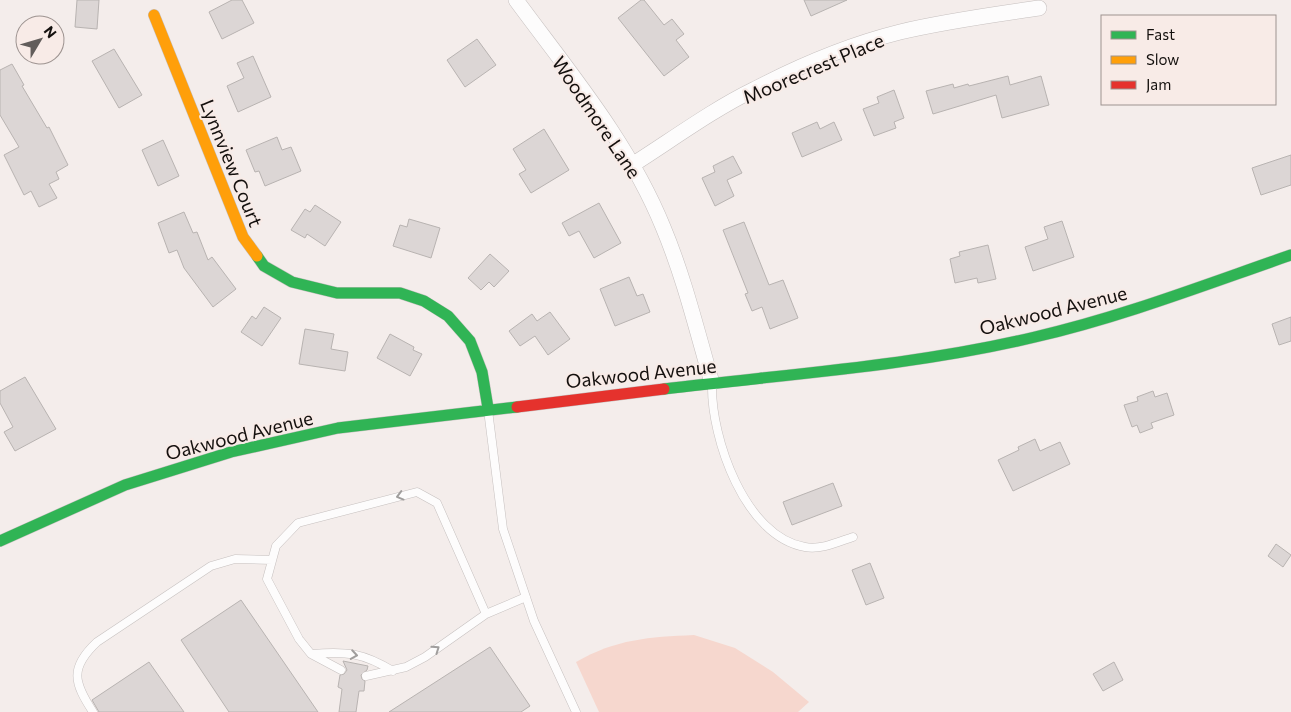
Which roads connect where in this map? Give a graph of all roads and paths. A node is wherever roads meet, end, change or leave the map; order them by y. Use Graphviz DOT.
graph roads {
  1 [pos="516,0"];
  2 [pos="1039,8"];
  3 [pos="154,15"];
  4 [pos="632,165"];
  5 [pos="1291,255"];
  6 [pos="712,383"];
  7 [pos="488,408"];
  8 [pos="853,537"];
  9 [pos="0,541"];
  10 [pos="272,560"];
  11 [pos="526,597"];
  12 [pos="486,614"];
  13 [pos="311,654"];
  14 [pos="341,670"];
  15 [pos="393,671"];
  16 [pos="366,676"];
  17 [pos="93,712"];
  18 [pos="576,712"];
  1 -- 4 [label="street, Woodmore Lane"];
  2 -- 4 [label="street, Moorecrest Place"];
  3 -- 7 [label="street, Lynnview Court"];
  4 -- 6 [label="street, Woodmore Lane"];
  5 -- 6 [label="street, Oakwood Avenue"];
  6 -- 7 [label="street, Oakwood Avenue"];
  6 -- 8 [label="lane"];
  7 -- 9 [label="street, Oakwood Avenue"];
  7 -- 11 [label="lane"];
  12 -- 10 [label="lane, one-way"];
  10 -- 13 [label="lane"];
  10 -- 17 [label="lane"];
  11 -- 12 [label="lane"];
  11 -- 18 [label="lane"];
  15 -- 12 [label="lane, one-way"];
  13 -- 14 [label="lane"];
  13 -- 15 [label="lane, one-way"];
  15 -- 16 [label="lane"];
}
